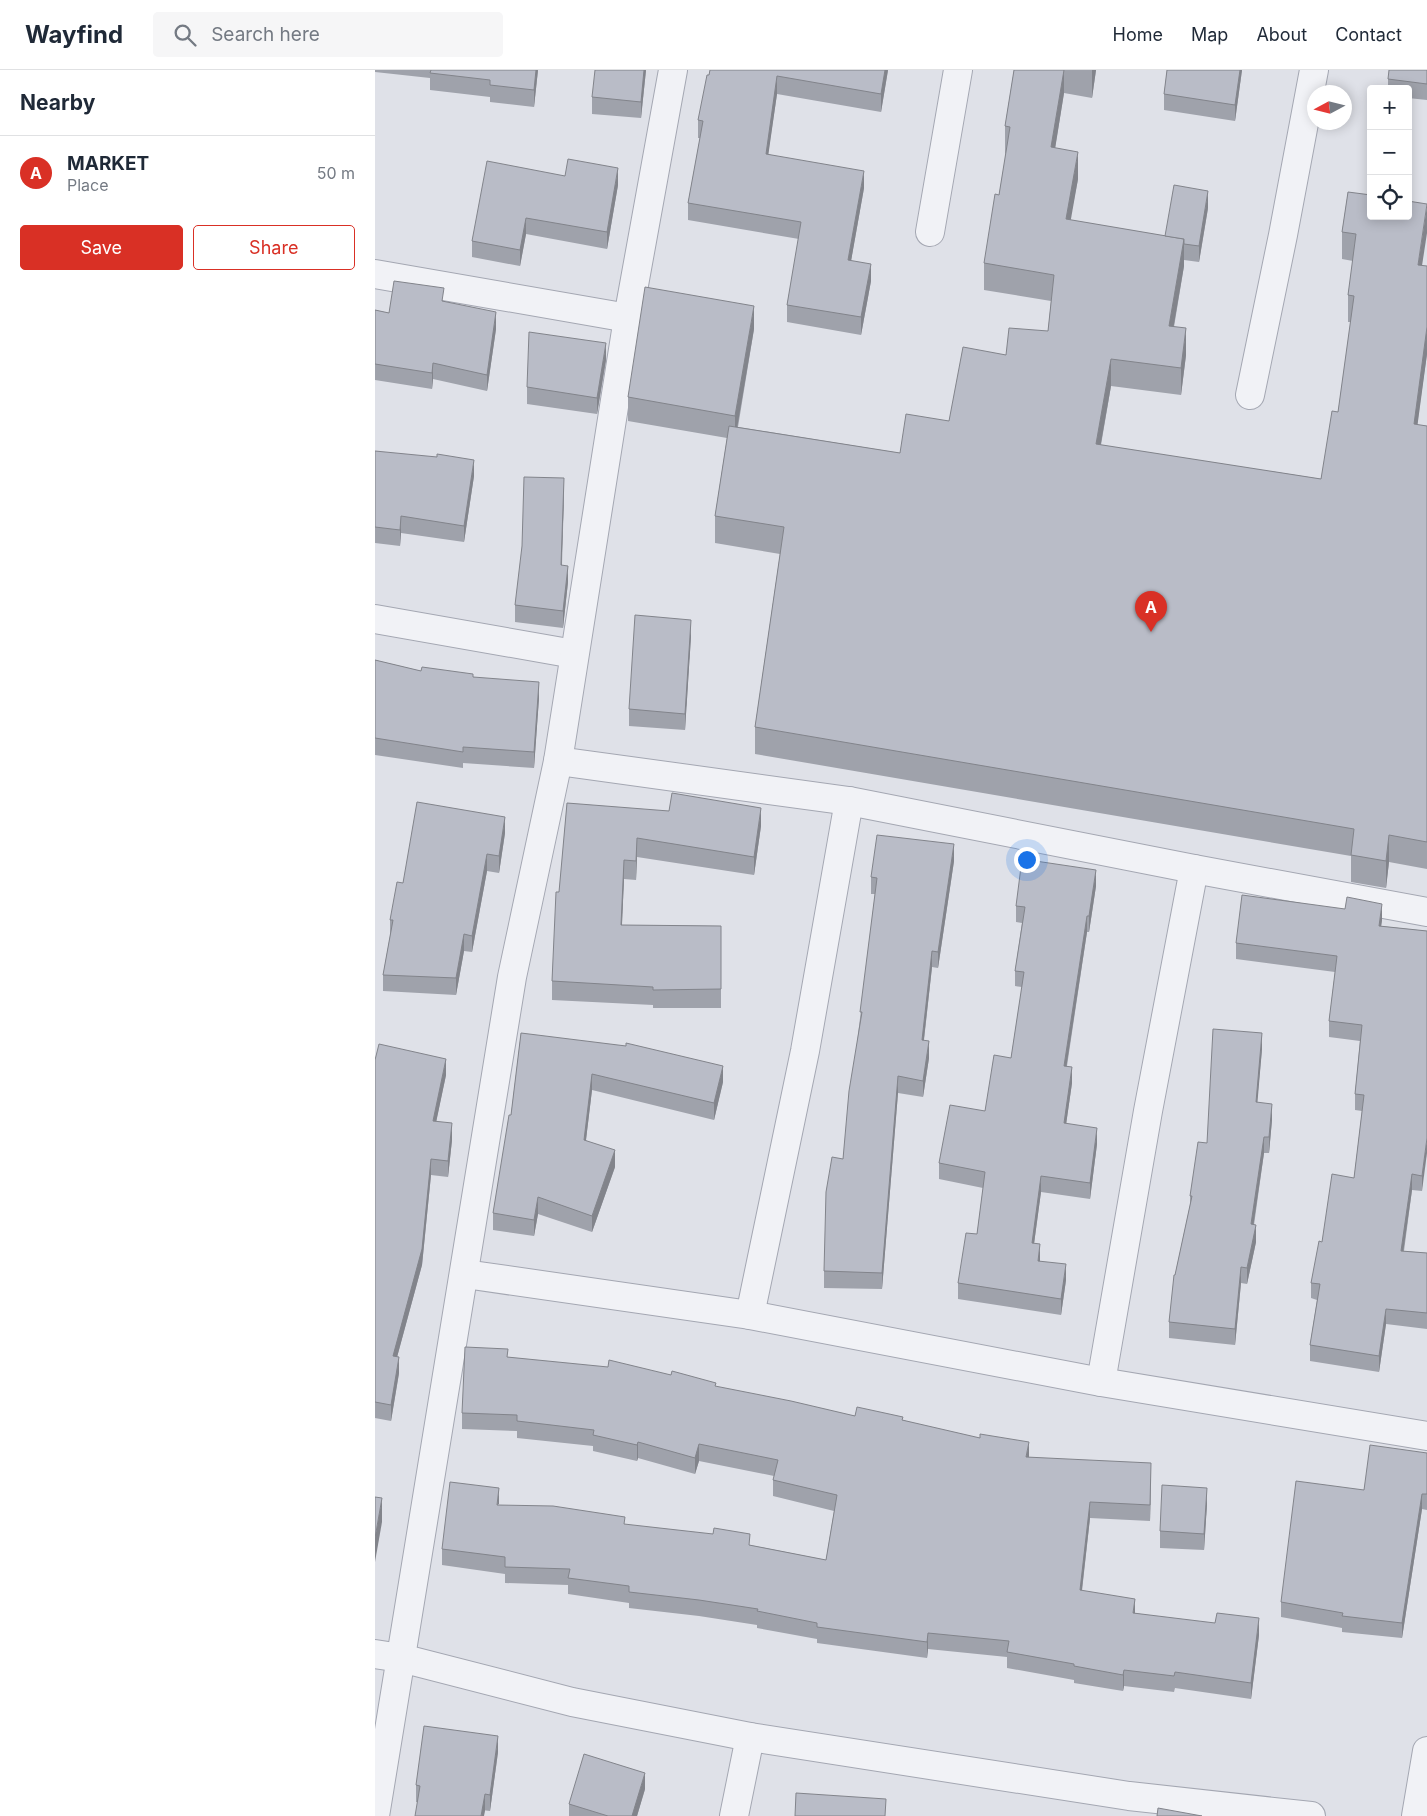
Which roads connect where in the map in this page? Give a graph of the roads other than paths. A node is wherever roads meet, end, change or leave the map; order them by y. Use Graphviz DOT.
graph roads {
  1 [pos="673,70"];
  2 [pos="958,70"];
  3 [pos="1314,70"];
  4 [pos="930,232"];
  5 [pos="375,274"];
  6 [pos="628,318"];
  7 [pos="1250,395"];
  8 [pos="375,619"];
  9 [pos="574,654"];
  10 [pos="557,761"];
  11 [pos="849,801"];
  12 [pos="1194,869"];
  13 [pos="1427,912"];
  14 [pos="465,1274"];
  15 [pos="750,1315"];
  16 [pos="1101,1382"];
  17 [pos="1427,1436"];
  18 [pos="388,1656"];
  19 [pos="750,1736"];
  20 [pos="1427,1751"];
  21 [pos="1127,1806"];
  22 [pos="375,1816"];
  23 [pos="734,1816"];
  24 [pos="1311,1816"];
  25 [pos="1415,1816"];
  1 -- 6 [label="street"];
  2 -- 4 [label="street"];
  3 -- 7 [label="street"];
  5 -- 6 [label="street"];
  6 -- 9 [label="street"];
  8 -- 9 [label="street"];
  9 -- 10 [label="street"];
  10 -- 11 [label="street"];
  10 -- 14 [label="street"];
  11 -- 12 [label="street"];
  11 -- 15 [label="street"];
  12 -- 13 [label="street"];
  12 -- 16 [label="street"];
  14 -- 15 [label="street"];
  14 -- 18 [label="street"];
  15 -- 16 [label="street"];
  16 -- 17 [label="street"];
  18 -- 19 [label="street"];
  18 -- 22 [label="street"];
  19 -- 21 [label="street"];
  19 -- 23 [label="street"];
  20 -- 25 [label="street"];
  21 -- 24 [label="street"];
}
